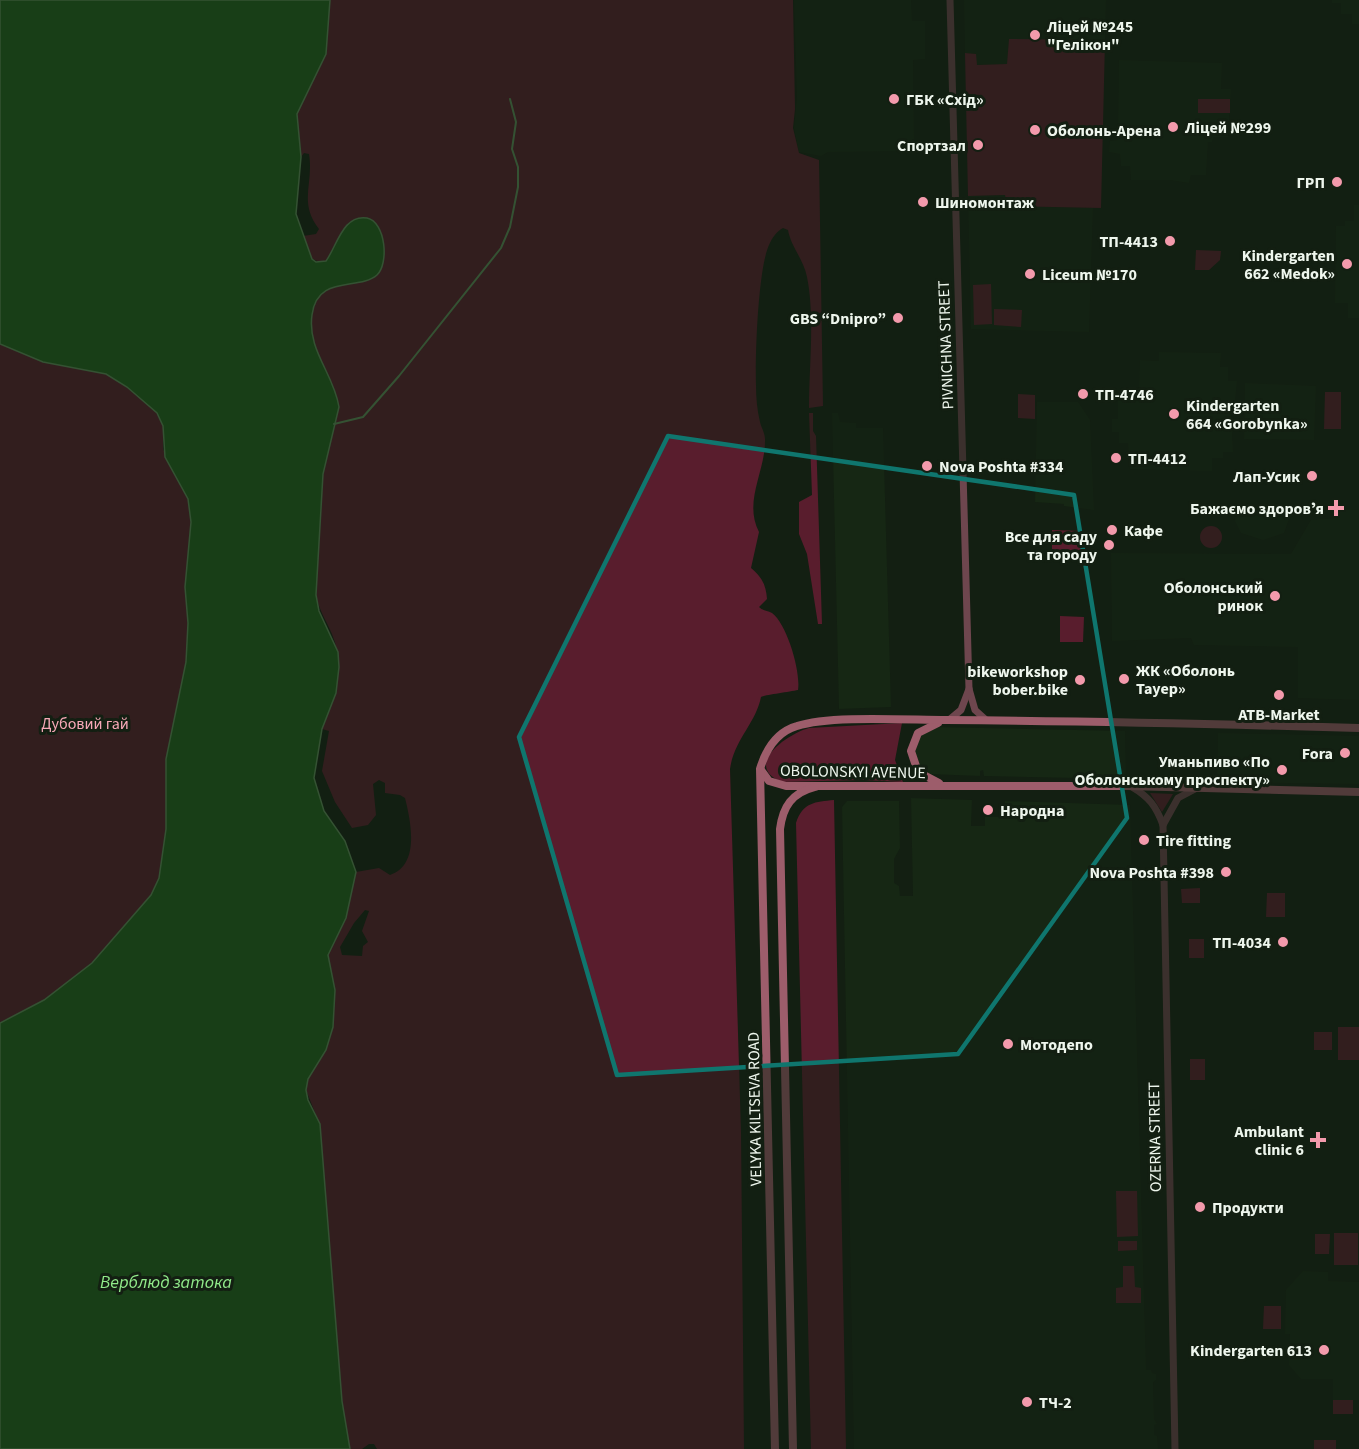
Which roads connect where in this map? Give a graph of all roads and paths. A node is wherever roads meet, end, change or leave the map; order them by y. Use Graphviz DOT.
graph roads {
  1 [pos="950,0"];
  2 [pos="969,689"];
  3 [pos="986,719"];
  4 [pos="949,720"];
  5 [pos="1359,728"];
  6 [pos="760,769"];
  7 [pos="949,786"];
  8 [pos="1132,786"];
  9 [pos="815,787"];
  10 [pos="1197,788"];
  11 [pos="1359,792"];
  12 [pos="1163,825"];
  13 [pos="775,1449"];
  14 [pos="793,1449"];
  15 [pos="1175,1449"];
  1 -- 2 [label="street, PIVNICHNA STREET"];
  2 -- 3 [label="street, PIVNICHNA STREET"];
  2 -- 4 [label="street, PIVNICHNA STREET"];
  3 -- 4 [label="main road, OBOLONSKYI AVENUE"];
  3 -- 5 [label="main road, OBOLONSKYI AVENUE"];
  4 -- 6 [label="main road, OBOLONSKYI AVENUE"];
  4 -- 7 [label="main road"];
  6 -- 9 [label="main road, OBOLONSKYI AVENUE"];
  6 -- 13 [label="main road, VELYKA KILTSEVA ROAD"];
  7 -- 8 [label="main road, OBOLONSKYI AVENUE"];
  7 -- 9 [label="main road, OBOLONSKYI AVENUE"];
  8 -- 10 [label="main road, OBOLONSKYI AVENUE"];
  8 -- 12 [label="street"];
  9 -- 14 [label="main road, VELYKA KILTSEVA ROAD"];
  10 -- 11 [label="main road, OBOLONSKYI AVENUE"];
  10 -- 12 [label="street"];
  12 -- 15 [label="street, OZERNA STREET"];
}
